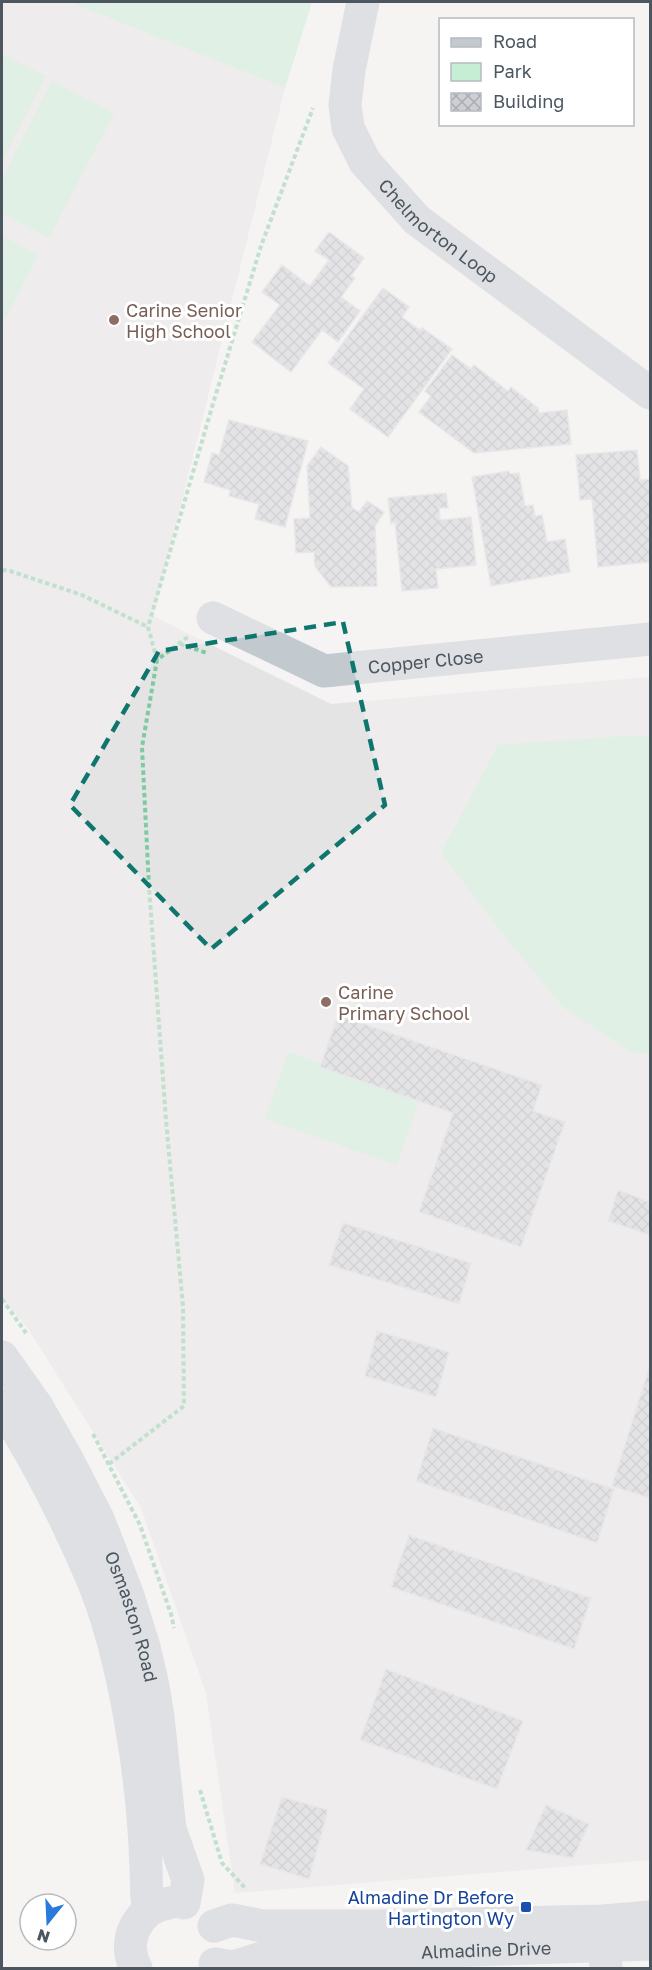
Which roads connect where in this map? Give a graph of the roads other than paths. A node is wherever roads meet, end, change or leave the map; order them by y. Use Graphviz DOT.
graph roads {
  1 [pos="363,2"];
  2 [pos="651,393"];
  3 [pos="213,618"];
  4 [pos="651,639"];
  5 [pos="2,1357"];
  6 [pos="2,1405"];
  7 [pos="184,1903"];
  8 [pos="149,1910"];
  9 [pos="651,1917"];
  10 [pos="214,1926"];
  11 [pos="651,1944"];
  12 [pos="605,1945"];
  13 [pos="214,1966"];
  14 [pos="136,1968"];
  1 -- 2 [label="street, Chelmorton Loop"];
  3 -- 4 [label="street, Copper Close"];
  5 -- 7 [label="street, Osmaston Road"];
  6 -- 8 [label="street, Osmaston Road"];
  7 -- 8 [label="street"];
  7 -- 10 [label="street"];
  8 -- 14 [label="street"];
  9 -- 12 [label="street, Almadine Drive"];
  10 -- 12 [label="street, Almadine Drive"];
  10 -- 13 [label="street"];
  11 -- 12 [label="street, Almadine Drive"];
  12 -- 13 [label="street, Almadine Drive"];
}
